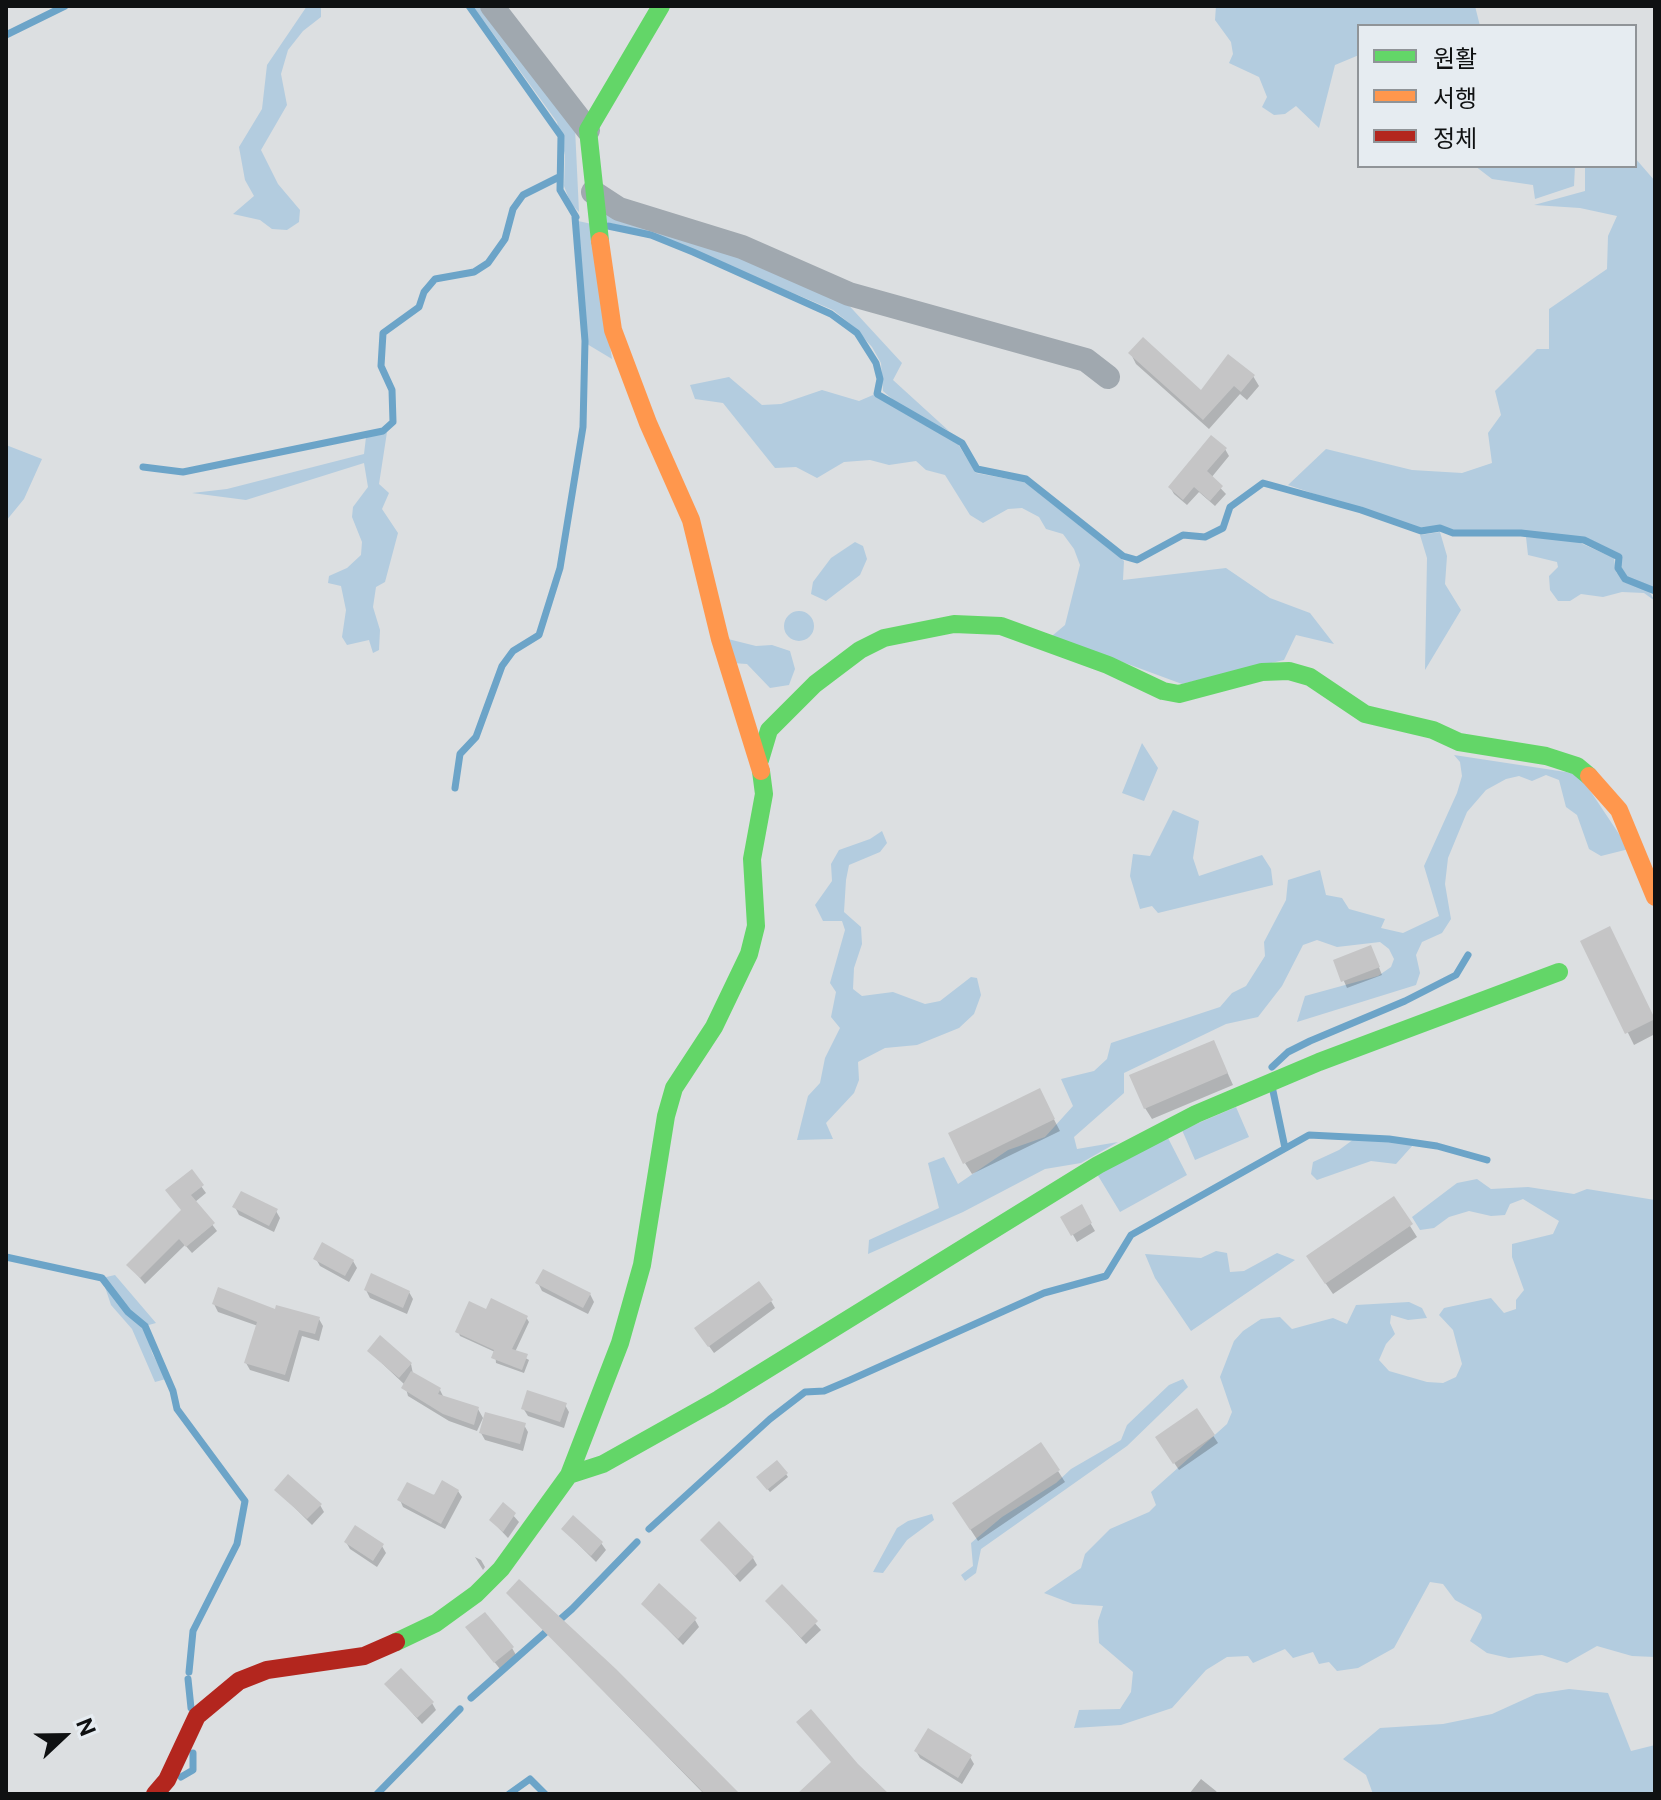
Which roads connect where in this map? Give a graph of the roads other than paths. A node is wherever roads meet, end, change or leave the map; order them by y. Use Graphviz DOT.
graph roads {
  1 [pos="492,6"];
  2 [pos="661,6"];
  3 [pos="588,130"];
  4 [pos="593,192"];
  5 [pos="1108,377"];
  6 [pos="760,760"];
  7 [pos="1655,897"];
  8 [pos="1559,972"];
  9 [pos="569,1475"];
  10 [pos="155,1794"];
  1 -- 3 [label="street"];
  2 -- 3 [label="street"];
  3 -- 4 [label="street"];
  4 -- 5 [label="street"];
  4 -- 6 [label="street"];
  6 -- 7 [label="street"];
  6 -- 9 [label="street"];
  8 -- 9 [label="street"];
  9 -- 10 [label="street"];
}
